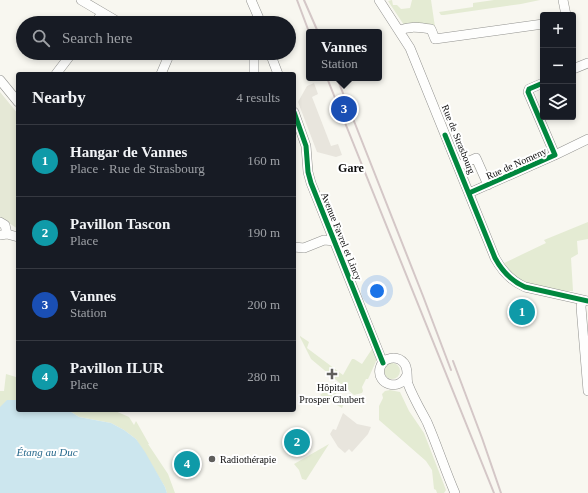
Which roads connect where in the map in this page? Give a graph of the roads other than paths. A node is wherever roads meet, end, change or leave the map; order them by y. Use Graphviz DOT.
graph roads {
  1 [pos="81,0"];
  2 [pos="252,0"];
  3 [pos="379,0"];
  4 [pos="563,0"];
  5 [pos="565,12"];
  6 [pos="102,13"];
  7 [pos="100,16"];
  8 [pos="107,16"];
  9 [pos="258,16"];
  10 [pos="540,24"];
  11 [pos="399,31"];
  12 [pos="67,60"];
  13 [pos="167,60"];
  14 [pos="254,60"];
  15 [pos="273,60"];
  16 [pos="588,62"];
  17 [pos="576,68"];
  18 [pos="58,72"];
  19 [pos="162,72"];
  20 [pos="254,72"];
  21 [pos="277,72"];
  22 [pos="0,80"];
  23 [pos="540,84"];
  24 [pos="16,100"];
  25 [pos="296,118"];
  26 [pos="588,139"];
  27 [pos="555,155"];
  28 [pos="458,166"];
  29 [pos="488,185"];
  30 [pos="469,193"];
  31 [pos="0,222"];
  32 [pos="10,235"];
  33 [pos="335,241"];
  34 [pos="296,247"];
  35 [pos="585,300"];
  36 [pos="383,363"];
  37 [pos="407,375"];
  38 [pos="396,385"];
  39 [pos="588,391"];
  40 [pos="413,395"];
  41 [pos="455,493"];
  1 -- 6 [label="street"];
  2 -- 9 [label="street"];
  3 -- 11 [label="street, Rue de Strasbourg"];
  4 -- 5 [label="street"];
  6 -- 7 [label="street"];
  6 -- 8 [label="street"];
  10 -- 11 [label="street"];
  11 -- 28 [label="street, Rue de Strasbourg"];
  12 -- 18 [label="street"];
  13 -- 19 [label="street"];
  14 -- 20 [label="street"];
  15 -- 21 [label="street"];
  16 -- 17 [label="street"];
  22 -- 24 [label="street"];
  23 -- 27 [label="street, Rue de Nomeny"];
  25 -- 33 [label="street, Avenue Favrel et Lincy"];
  26 -- 27 [label="street"];
  27 -- 29 [label="street, Rue de Nomeny"];
  28 -- 29 [label="street"];
  28 -- 30 [label="street, Rue de Strasbourg"];
  29 -- 30 [label="street, Rue de Nomeny"];
  30 -- 35 [label="street, Rue de Strasbourg"];
  31 -- 32 [label="street"];
  33 -- 34 [label="street"];
  33 -- 36 [label="street, Avenue Favrel et Lincy"];
  35 -- 39 [label="street"];
  36 -- 37 [label="street"];
  36 -- 38 [label="street"];
  37 -- 38 [label="street"];
  37 -- 40 [label="street"];
  38 -- 40 [label="street"];
  40 -- 41 [label="street"];
}
